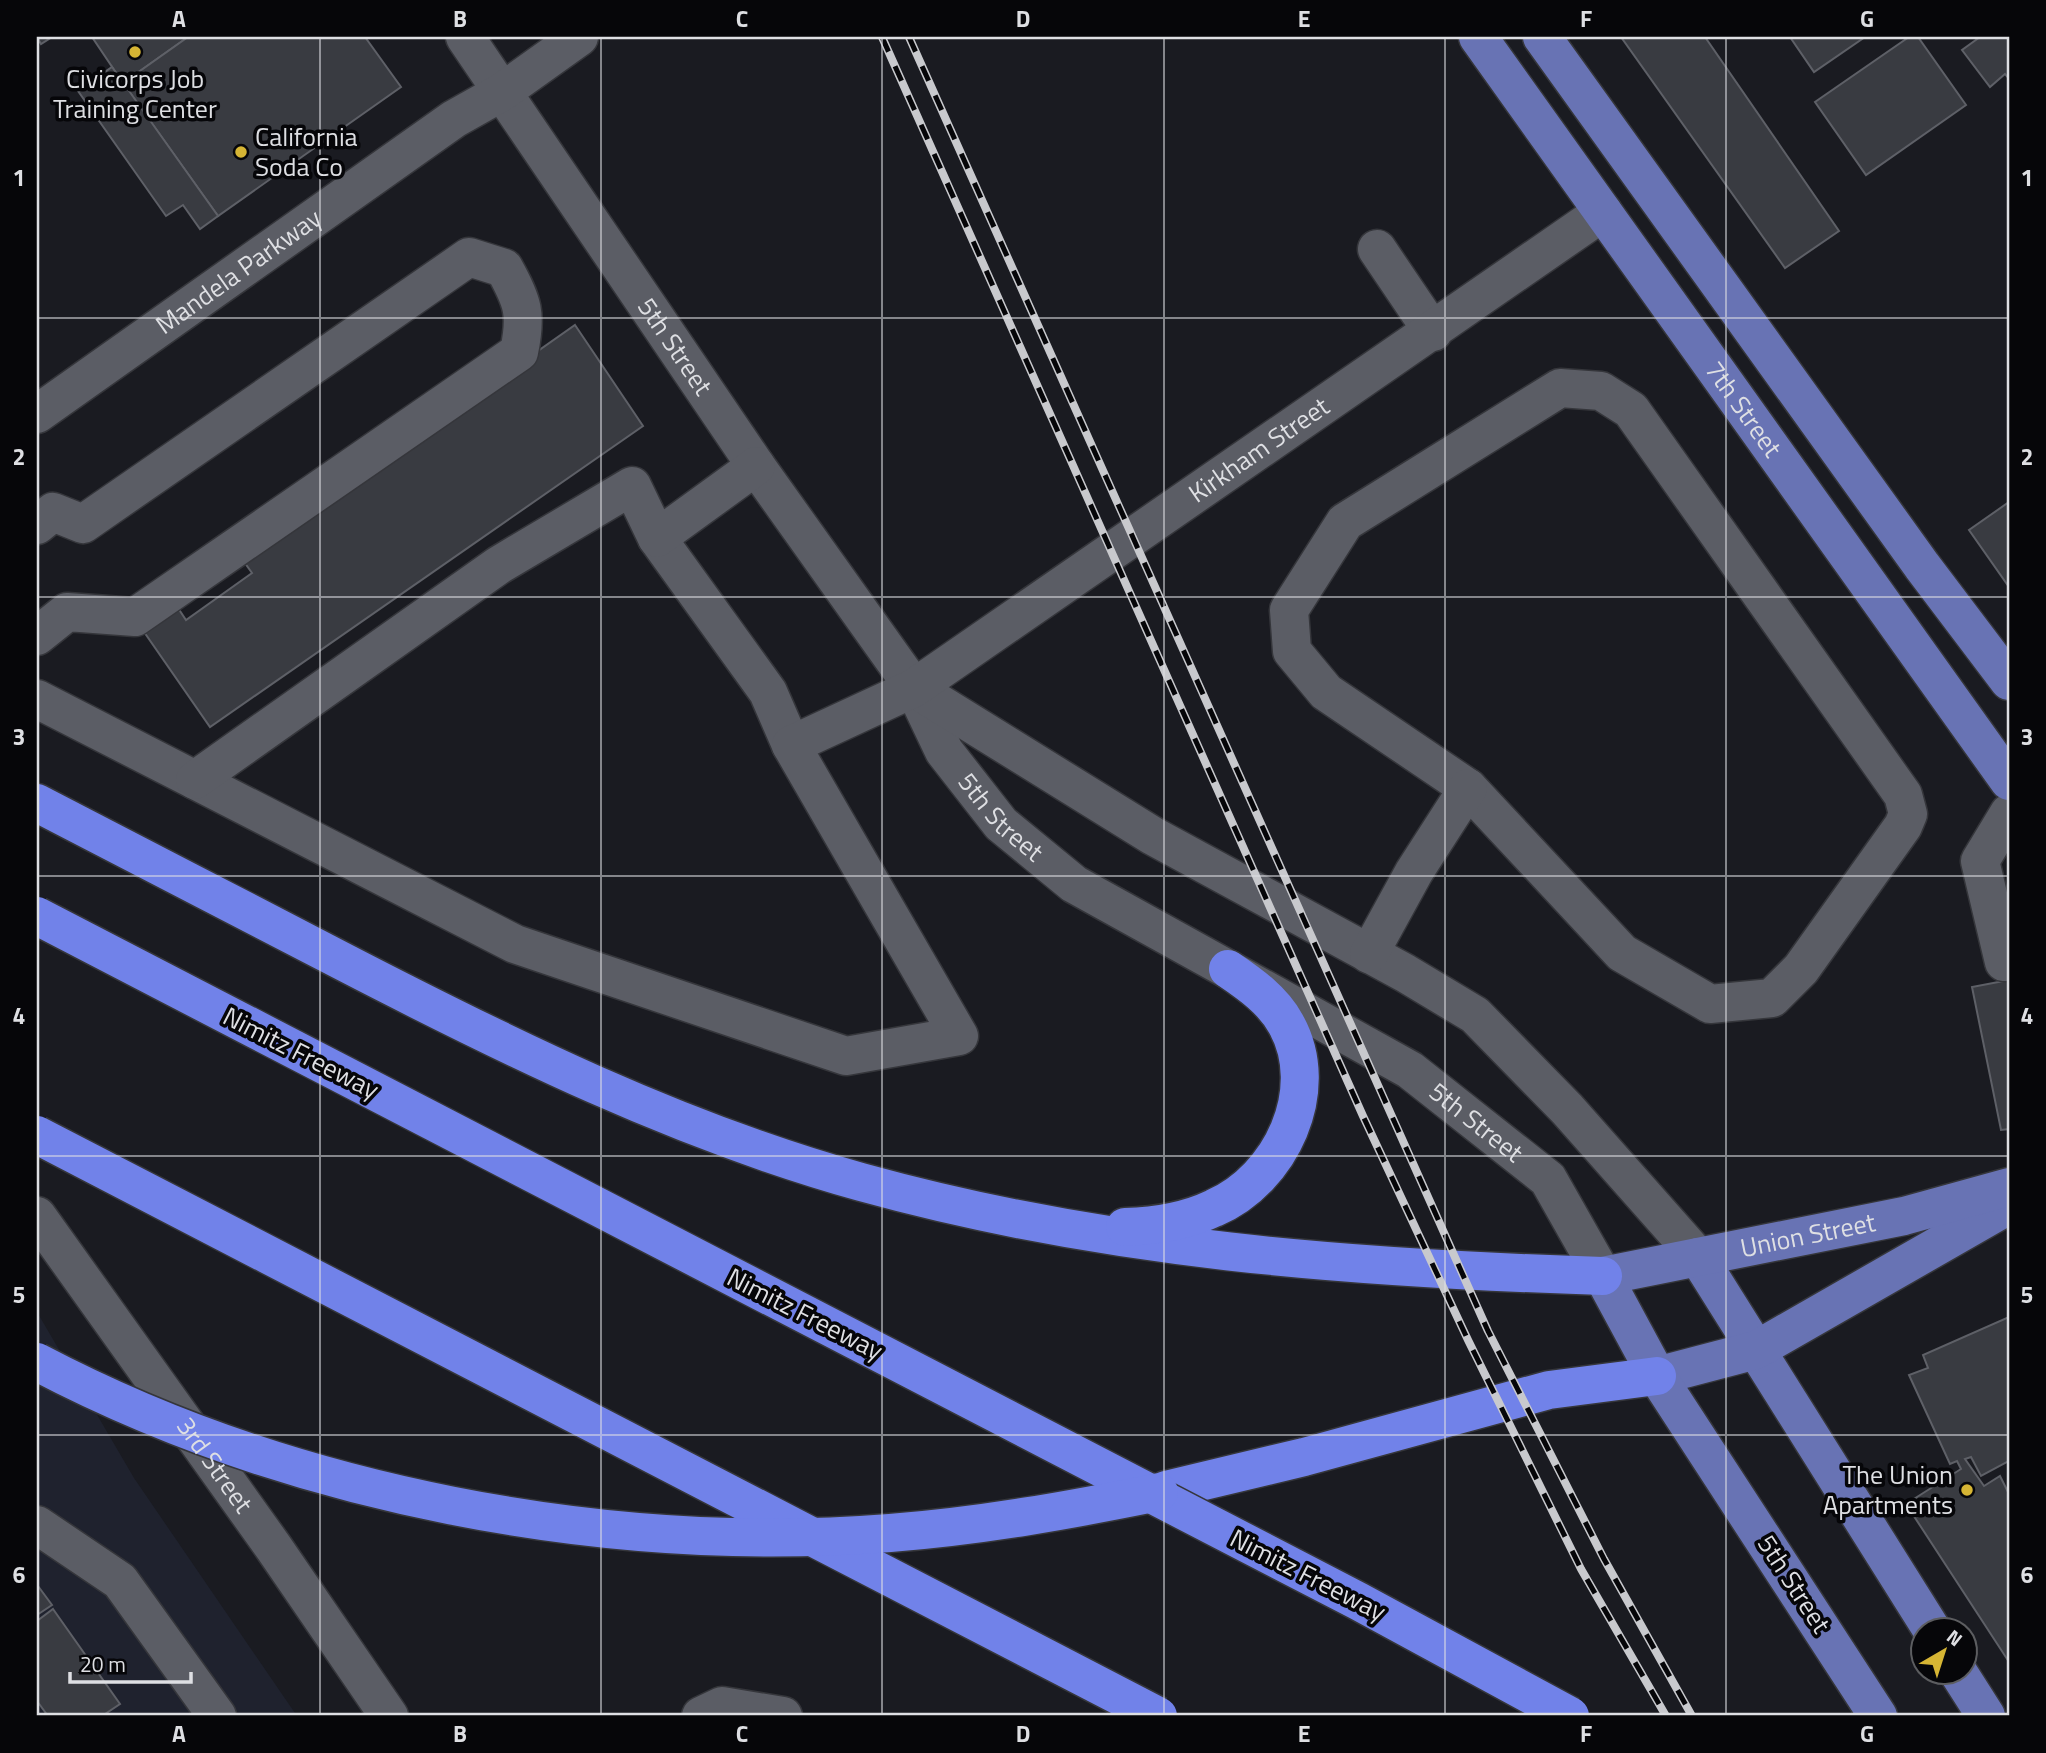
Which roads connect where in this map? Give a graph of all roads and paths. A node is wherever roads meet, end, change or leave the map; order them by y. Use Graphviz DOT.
graph roads {
  1 [pos="465,37"];
  2 [pos="579,37"];
  3 [pos="1478,37"];
  4 [pos="1542,37"];
  5 [pos="502,92"];
  6 [pos="1603,212"];
  7 [pos="1377,249"];
  8 [pos="1433,332"];
  9 [pos="37,414"];
  10 [pos="756,466"];
  11 [pos="37,525"];
  12 [pos="657,538"];
  13 [pos="37,636"];
  14 [pos="2009,681"];
  15 [pos="914,688"];
  16 [pos="37,699"];
  17 [pos="791,745"];
  18 [pos="195,780"];
  19 [pos="2009,781"];
  20 [pos="1468,788"];
  21 [pos="37,803"];
  22 [pos="2009,813"];
  23 [pos="37,916"];
  24 [pos="1369,954"];
  25 [pos="2004,962"];
  26 [pos="1228,969"];
  27 [pos="37,1135"];
  28 [pos="2009,1187"];
  29 [pos="2009,1205"];
  30 [pos="37,1216"];
  31 [pos="1029,1222"];
  32 [pos="1698,1256"];
  33 [pos="1603,1276"];
  34 [pos="1756,1350"];
  35 [pos="37,1362"];
  36 [pos="1657,1376"];
  37 [pos="37,1525"];
  38 [pos="1923,1616"];
  39 [pos="1967,1686"];
  40 [pos="216,1716"];
  41 [pos="389,1716"];
  42 [pos="701,1716"];
  43 [pos="783,1716"];
  44 [pos="1158,1716"];
  45 [pos="1570,1716"];
  46 [pos="1878,1716"];
  47 [pos="1986,1716"];
  1 -- 5 [label="street, 5th Street"];
  2 -- 5 [label="street, Mandela Parkway"];
  3 -- 6 [label="main road, 7th Street"];
  4 -- 14 [label="main road, 7th Street"];
  5 -- 9 [label="street, Mandela Parkway"];
  5 -- 10 [label="street, 5th Street"];
  6 -- 8 [label="street, Kirkham Street"];
  6 -- 19 [label="main road, 7th Street"];
  7 -- 8 [label="street"];
  8 -- 15 [label="street, Kirkham Street"];
  10 -- 12 [label="street"];
  10 -- 15 [label="street, 5th Street"];
  11 -- 13 [label="street"];
  12 -- 17 [label="street"];
  12 -- 18 [label="street"];
  15 -- 17 [label="street, Kirkham Street"];
  15 -- 24 [label="street, 5th Street"];
  15 -- 26 [label="street, 5th Street"];
  16 -- 18 [label="street"];
  17 -- 18 [label="street"];
  20 -- 20 [label="street"];
  20 -- 24 [label="street"];
  21 -- 31 [label="highway"];
  22 -- 25 [label="street"];
  23 -- 45 [label="highway, Nimitz Freeway, bridge"];
  24 -- 32 [label="street, 5th Street"];
  26 -- 31 [label="highway"];
  26 -- 33 [label="street, 5th Street"];
  27 -- 44 [label="highway, bridge"];
  28 -- 32 [label="main road, Union Street"];
  29 -- 34 [label="main road, Union Street"];
  30 -- 41 [label="street, 3rd Street"];
  31 -- 33 [label="highway"];
  32 -- 33 [label="main road, Union Street"];
  32 -- 34 [label="main road, 5th Street"];
  33 -- 36 [label="main road, 5th Street"];
  34 -- 36 [label="main road, Union Street"];
  34 -- 38 [label="main road, 5th Street"];
  35 -- 36 [label="highway, bridge"];
  36 -- 46 [label="main road, 5th Street"];
  37 -- 40 [label="street"];
  39 -- 47 [label="main road"];
  42 -- 43 [label="street"];
}
